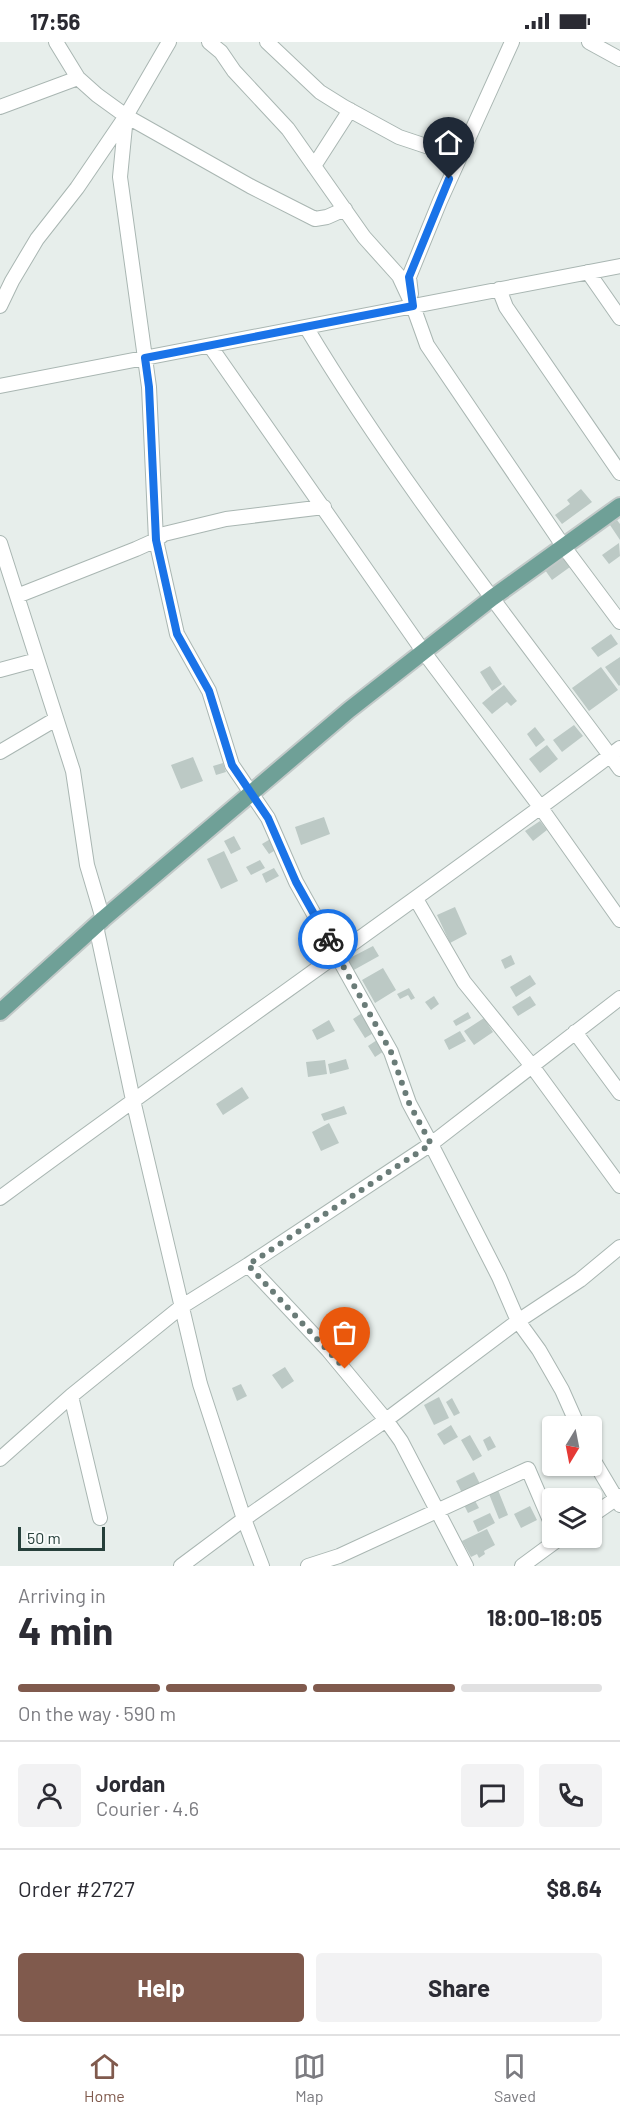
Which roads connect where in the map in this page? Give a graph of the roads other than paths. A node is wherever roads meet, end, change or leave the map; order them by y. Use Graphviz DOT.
graph roads {
  1 [pos="56,42"];
  2 [pos="169,42"];
  3 [pos="209,42"];
  4 [pos="267,42"];
  5 [pos="512,42"];
  6 [pos="589,42"];
  7 [pos="224,47"];
  8 [pos="620,59"];
  9 [pos="78,78"];
  10 [pos="0,107"];
  11 [pos="350,110"];
  12 [pos="126,116"];
  13 [pos="459,158"];
  14 [pos="314,166"];
  15 [pos="345,209"];
  16 [pos="620,266"];
  17 [pos="588,272"];
  18 [pos="499,289"];
  19 [pos="0,306"];
  20 [pos="413,306"];
  21 [pos="620,318"];
  22 [pos="306,327"];
  23 [pos="210,346"];
  24 [pos="145,358"];
  25 [pos="0,386"];
  26 [pos="620,473"];
  27 [pos="620,506"];
  28 [pos="324,507"];
  29 [pos="156,540"];
  30 [pos="0,543"];
  31 [pos="564,547"];
  32 [pos="17,597"];
  33 [pos="492,598"];
  34 [pos="620,622"];
  35 [pos="423,651"];
  36 [pos="37,660"];
  37 [pos="0,670"];
  38 [pos="56,718"];
  39 [pos="0,752"];
  40 [pos="615,752"];
  41 [pos="620,769"];
  42 [pos="253,792"];
  43 [pos="541,808"];
  44 [pos="416,898"];
  45 [pos="620,920"];
  46 [pos="100,923"];
  47 [pos="338,956"];
  48 [pos="620,998"];
  49 [pos="0,1012"];
  50 [pos="575,1032"];
  51 [pos="532,1066"];
  52 [pos="620,1093"];
  53 [pos="133,1100"];
  54 [pos="431,1144"];
  55 [pos="620,1186"];
  56 [pos="0,1198"];
  57 [pos="620,1246"];
  58 [pos="248,1265"];
  59 [pos="181,1307"];
  60 [pos="518,1321"];
  61 [pos="71,1396"];
  62 [pos="574,1416"];
  63 [pos="386,1420"];
  64 [pos="0,1459"];
  65 [pos="602,1473"];
  66 [pos="619,1500"];
  67 [pos="542,1502"];
  68 [pos="602,1510"];
  69 [pos="436,1511"];
  70 [pos="99,1518"];
  71 [pos="244,1519"];
  72 [pos="545,1548"];
  73 [pos="182,1566"];
  74 [pos="262,1566"];
  75 [pos="308,1566"];
  76 [pos="466,1566"];
  77 [pos="522,1566"];
  1 -- 9 [label="street"];
  2 -- 12 [label="street"];
  3 -- 7 [label="street"];
  4 -- 11 [label="street"];
  5 -- 13 [label="street"];
  6 -- 8 [label="street"];
  7 -- 14 [label="street"];
  9 -- 10 [label="street"];
  9 -- 12 [label="street"];
  11 -- 13 [label="street"];
  11 -- 14 [label="street"];
  12 -- 15 [label="street"];
  12 -- 19 [label="street"];
  12 -- 24 [label="street"];
  13 -- 20 [label="street"];
  14 -- 15 [label="street"];
  15 -- 20 [label="street"];
  16 -- 17 [label="street"];
  17 -- 18 [label="street"];
  17 -- 21 [label="street"];
  18 -- 20 [label="street"];
  18 -- 26 [label="street"];
  20 -- 22 [label="street"];
  20 -- 31 [label="street"];
  22 -- 23 [label="street"];
  22 -- 33 [label="street"];
  23 -- 24 [label="street"];
  23 -- 28 [label="street"];
  24 -- 25 [label="street"];
  24 -- 29 [label="street"];
  27 -- 31 [label="main road"];
  28 -- 29 [label="street"];
  28 -- 35 [label="street"];
  29 -- 32 [label="street"];
  29 -- 42 [label="street"];
  30 -- 32 [label="street"];
  31 -- 33 [label="main road"];
  31 -- 34 [label="street"];
  32 -- 36 [label="street"];
  33 -- 35 [label="main road"];
  33 -- 40 [label="street"];
  35 -- 42 [label="main road"];
  35 -- 43 [label="street"];
  36 -- 37 [label="street"];
  36 -- 38 [label="street"];
  38 -- 39 [label="street"];
  38 -- 46 [label="street"];
  40 -- 41 [label="street"];
  40 -- 43 [label="street"];
  42 -- 46 [label="main road"];
  42 -- 47 [label="street"];
  43 -- 44 [label="street"];
  43 -- 45 [label="street"];
  44 -- 47 [label="street"];
  44 -- 51 [label="street"];
  46 -- 49 [label="main road"];
  46 -- 53 [label="street"];
  47 -- 53 [label="street"];
  47 -- 54 [label="street"];
  48 -- 50 [label="street"];
  50 -- 51 [label="street"];
  50 -- 52 [label="street"];
  51 -- 54 [label="street"];
  51 -- 55 [label="street"];
  53 -- 56 [label="street"];
  53 -- 59 [label="street"];
  54 -- 58 [label="street"];
  54 -- 60 [label="street"];
  57 -- 60 [label="street"];
  58 -- 59 [label="street"];
  58 -- 63 [label="street"];
  59 -- 61 [label="street"];
  59 -- 71 [label="street"];
  60 -- 62 [label="street"];
  60 -- 63 [label="street"];
  61 -- 64 [label="street"];
  61 -- 70 [label="street"];
  63 -- 69 [label="street"];
  63 -- 71 [label="street"];
  65 -- 66 [label="street"];
  66 -- 68 [label="street"];
  67 -- 69 [label="street"];
  69 -- 75 [label="street"];
  69 -- 76 [label="street"];
  71 -- 73 [label="street"];
  71 -- 74 [label="street"];
  72 -- 77 [label="street"];
}
